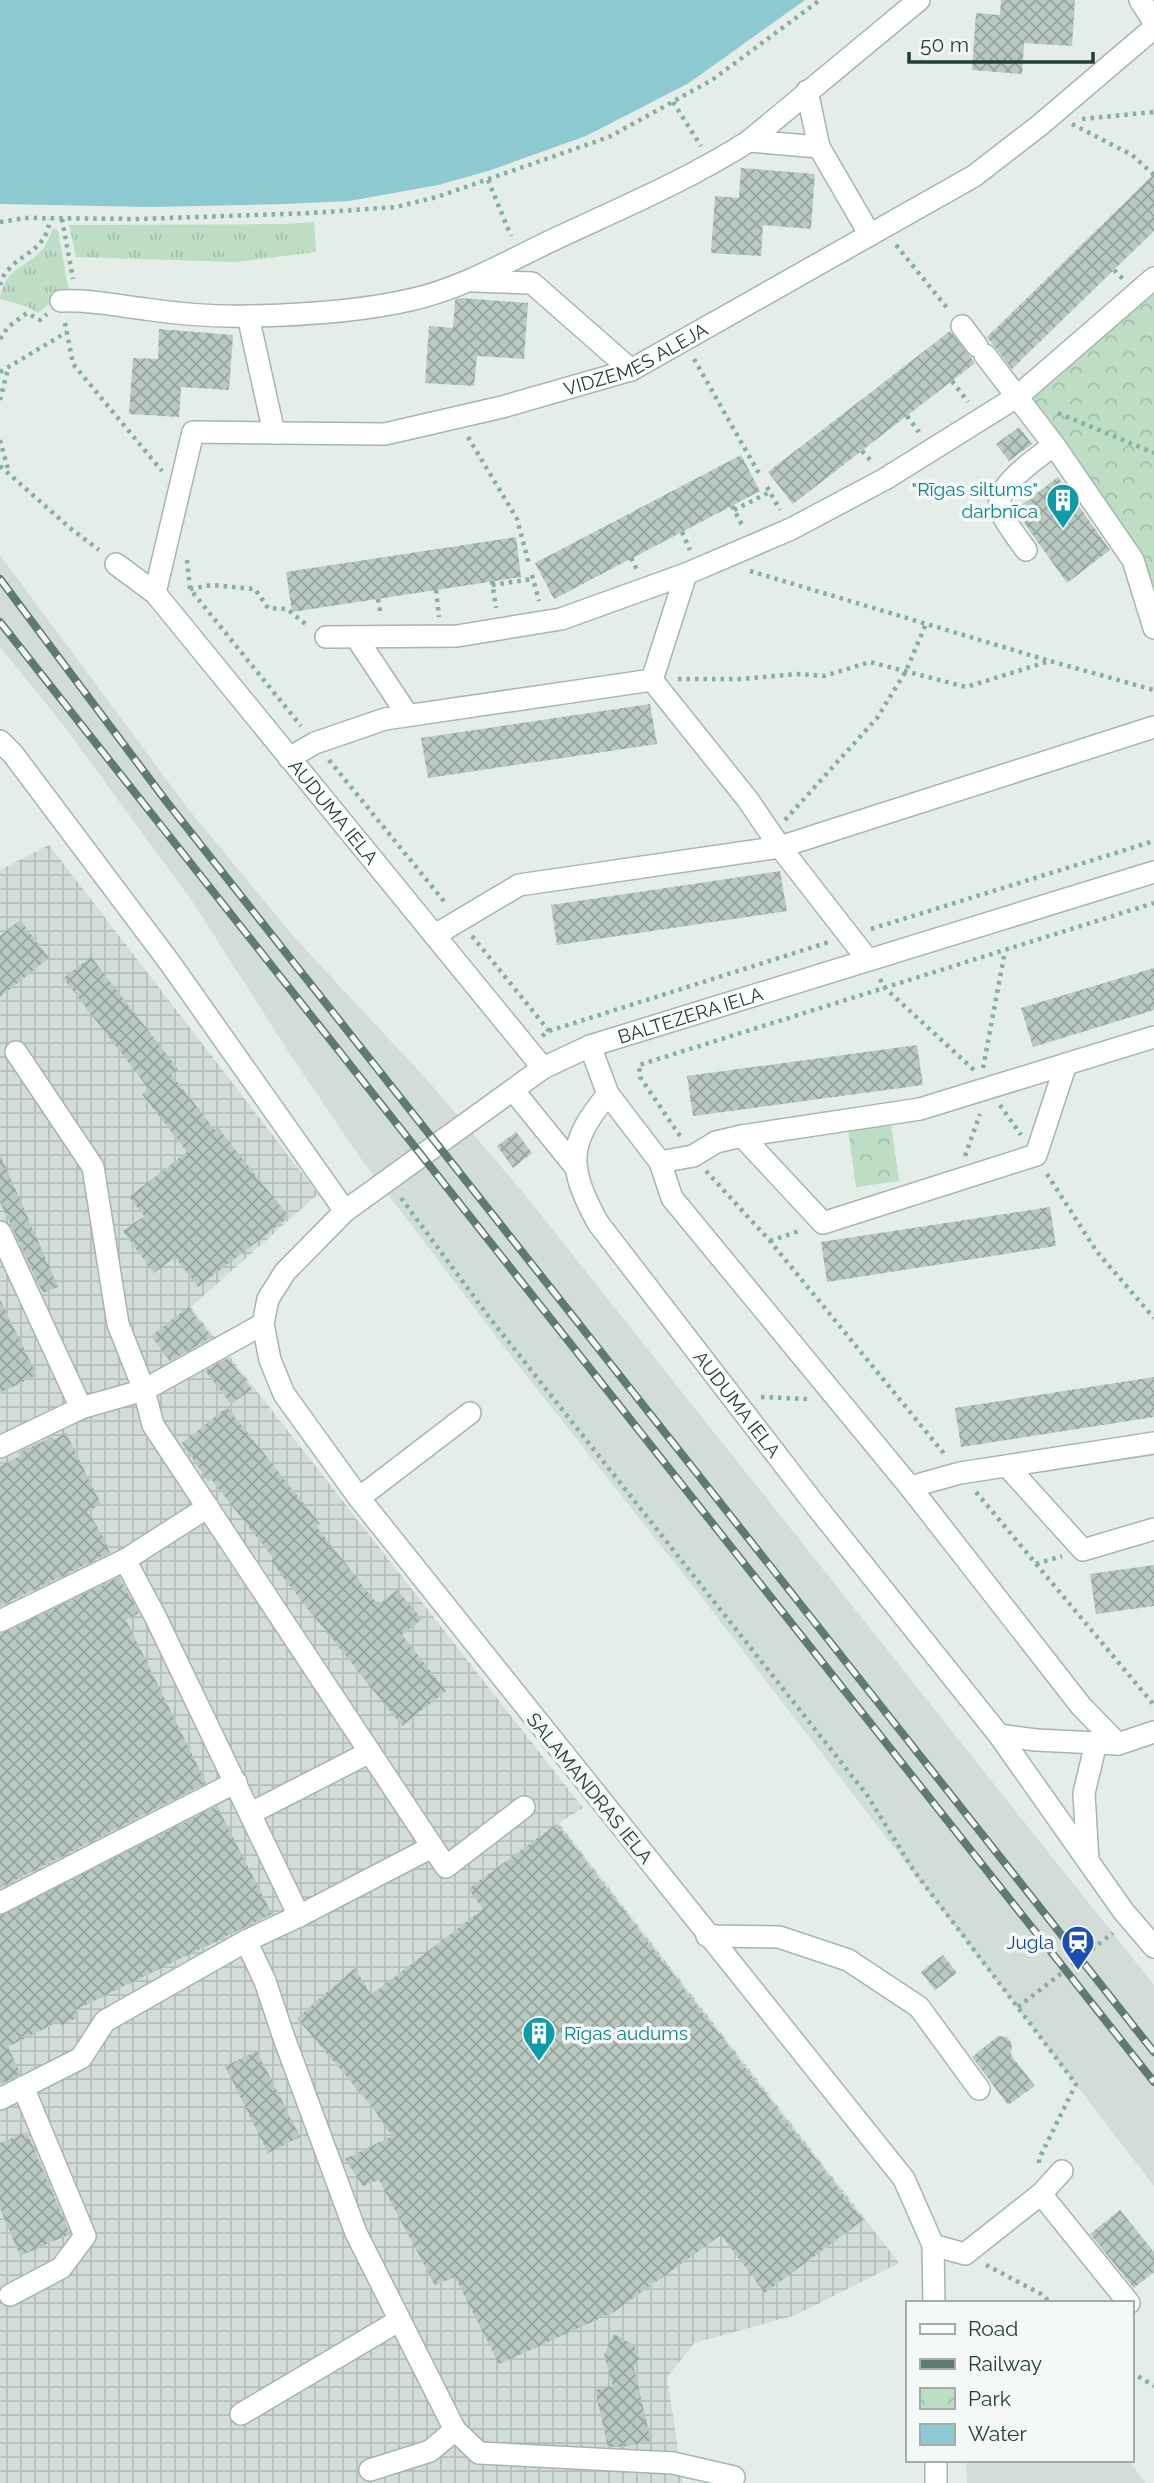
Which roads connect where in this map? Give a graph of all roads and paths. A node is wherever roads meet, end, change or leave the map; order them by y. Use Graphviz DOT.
graph roads {
  1 [pos="820,0"];
  2 [pos="919,0"];
  3 [pos="1140,0"];
  4 [pos="1154,22"];
  5 [pos="1154,27"];
  6 [pos="807,92"];
  7 [pos="673,102"];
  8 [pos="1154,112"];
  9 [pos="749,141"];
  10 [pos="819,147"];
  11 [pos="712,164"];
  12 [pos="1154,175"];
  13 [pos="488,180"];
  14 [pos="50,219"];
  15 [pos="62,219"];
  16 [pos="0,222"];
  17 [pos="876,232"];
  18 [pos="520,257"];
  19 [pos="1154,278"];
  20 [pos="472,281"];
  21 [pos="0,285"];
  22 [pos="69,301"];
  23 [pos="248,316"];
  24 [pos="962,326"];
  25 [pos="67,332"];
  26 [pos="0,339"];
  27 [pos="683,341"];
  28 [pos="8,368"];
  29 [pos="631,370"];
  30 [pos="0,372"];
  31 [pos="1018,396"];
  32 [pos="0,400"];
  33 [pos="1055,412"];
  34 [pos="456,418"];
  35 [pos="274,433"];
  36 [pos="0,440"];
  37 [pos="1054,445"];
  38 [pos="1154,453"];
  39 [pos="0,466"];
  40 [pos="9,473"];
  41 [pos="761,477"];
  42 [pos="179,492"];
  43 [pos="770,492"];
  44 [pos="734,510"];
  45 [pos="185,547"];
  46 [pos="1026,550"];
  47 [pos="730,555"];
  48 [pos="116,564"];
  49 [pos="529,564"];
  50 [pos="686,574"];
  51 [pos="533,579"];
  52 [pos="492,585"];
  53 [pos="190,589"];
  54 [pos="155,593"];
  55 [pos="926,624"];
  56 [pos="1154,628"];
  57 [pos="326,637"];
  58 [pos="356,637"];
  59 [pos="1051,661"];
  60 [pos="906,671"];
  61 [pos="652,680"];
  62 [pos="1154,690"];
  63 [pos="407,714"];
  64 [pos="1154,727"];
  65 [pos="0,741"];
  66 [pos="315,743"];
  67 [pos="289,758"];
  68 [pos="775,839"];
  69 [pos="1154,872"];
  70 [pos="1154,903"];
  71 [pos="459,920"];
  72 [pos="435,935"];
  73 [pos="868,960"];
  74 [pos="885,988"];
  75 [pos="549,1031"];
  76 [pos="1154,1037"];
  77 [pos="590,1046"];
  78 [pos="16,1052"];
  79 [pos="1066,1064"];
  80 [pos="543,1068"];
  81 [pos="988,1088"];
  82 [pos="513,1090"];
  83 [pos="608,1094"];
  84 [pos="741,1136"];
  85 [pos="693,1156"];
  86 [pos="660,1162"];
  87 [pos="577,1168"];
  88 [pos="388,1181"];
  89 [pos="1056,1189"];
  90 [pos="345,1211"];
  91 [pos="822,1223"];
  92 [pos="0,1232"];
  93 [pos="770,1241"];
  94 [pos="285,1272"];
  95 [pos="1154,1318"];
  96 [pos="263,1324"];
  97 [pos="144,1390"];
  98 [pos="732,1395"];
  99 [pos="838,1401"];
  100 [pos="81,1408"];
  101 [pos="470,1413"];
  102 [pos="1154,1443"];
  103 [pos="0,1447"];
  104 [pos="1007,1466"];
  105 [pos="960,1473"];
  106 [pos="910,1487"];
  107 [pos="359,1498"];
  108 [pos="208,1507"];
  109 [pos="1154,1529"];
  110 [pos="125,1560"];
  111 [pos="0,1621"];
  112 [pos="1154,1705"];
  113 [pos="1154,1732"];
  114 [pos="999,1735"];
  115 [pos="1096,1743"];
  116 [pos="1118,1744"];
  117 [pos="370,1752"];
  118 [pos="236,1782"];
  119 [pos="524,1807"];
  120 [pos="251,1813"];
  121 [pos="432,1847"];
  122 [pos="1088,1864"];
  123 [pos="0,1903"];
  124 [pos="299,1916"];
  125 [pos="1113,1933"];
  126 [pos="707,1936"];
  127 [pos="246,1941"];
  128 [pos="1154,1947"];
  129 [pos="1018,2007"];
  130 [pos="23,2087"];
  131 [pos="979,2089"];
  132 [pos="0,2099"];
  133 [pos="1062,2171"];
  134 [pos="1041,2194"];
  135 [pos="933,2245"];
  136 [pos="965,2254"];
  137 [pos="9,2295"];
  138 [pos="934,2301"];
  139 [pos="1049,2301"];
  140 [pos="1127,2301"];
  141 [pos="400,2320"];
  142 [pos="1133,2373"];
  143 [pos="1154,2386"];
  144 [pos="241,2414"];
  145 [pos="456,2430"];
  146 [pos="936,2462"];
  147 [pos="370,2470"];
  148 [pos="734,2477"];
  149 [pos="936,2483"];
  1 -- 7 [label="path"];
  2 -- 6 [label="street"];
  3 -- 4 [label="street"];
  5 -- 17 [label="street, VIDZEMES ALEJA"];
  6 -- 9 [label="street"];
  6 -- 10 [label="street"];
  7 -- 11 [label="path"];
  7 -- 13 [label="path"];
  8 -- 12 [label="path"];
  9 -- 10 [label="street"];
  9 -- 11 [label="street"];
  10 -- 17 [label="street"];
  11 -- 18 [label="street"];
  13 -- 15 [label="path"];
  13 -- 18 [label="path"];
  14 -- 15 [label="path"];
  14 -- 16 [label="path"];
  14 -- 21 [label="path"];
  15 -- 22 [label="path"];
  17 -- 24 [label="path"];
  17 -- 27 [label="street, VIDZEMES ALEJA"];
  18 -- 20 [label="street"];
  19 -- 31 [label="street"];
  20 -- 23 [label="street"];
  20 -- 29 [label="street"];
  22 -- 23 [label="street"];
  22 -- 25 [label="path"];
  22 -- 26 [label="path"];
  23 -- 35 [label="street"];
  24 -- 31 [label="street"];
  25 -- 28 [label="path"];
  25 -- 42 [label="path"];
  27 -- 29 [label="street, VIDZEMES ALEJA"];
  27 -- 41 [label="path"];
  28 -- 30 [label="path"];
  28 -- 32 [label="path"];
  29 -- 34 [label="street, VIDZEMES ALEJA"];
  31 -- 37 [label="street"];
  31 -- 47 [label="street"];
  33 -- 38 [label="path"];
  34 -- 35 [label="street, VIDZEMES ALEJA"];
  34 -- 49 [label="path"];
  35 -- 42 [label="street, VIDZEMES ALEJA"];
  36 -- 40 [label="path"];
  37 -- 46 [label="street"];
  37 -- 56 [label="street"];
  39 -- 40 [label="path"];
  40 -- 48 [label="path"];
  42 -- 54 [label="street, VIDZEMES ALEJA"];
  43 -- 44 [label="path"];
  45 -- 53 [label="path"];
  47 -- 50 [label="street"];
  47 -- 55 [label="path"];
  48 -- 54 [label="street, AUDUMA IELA"];
  50 -- 58 [label="street"];
  50 -- 61 [label="street"];
  51 -- 52 [label="path"];
  53 -- 57 [label="path"];
  53 -- 66 [label="path"];
  54 -- 67 [label="street, AUDUMA IELA"];
  55 -- 59 [label="path"];
  55 -- 60 [label="path"];
  57 -- 58 [label="street"];
  58 -- 63 [label="street"];
  59 -- 60 [label="path"];
  59 -- 62 [label="path"];
  60 -- 61 [label="path"];
  60 -- 68 [label="path"];
  61 -- 63 [label="street"];
  61 -- 68 [label="street"];
  63 -- 66 [label="street"];
  64 -- 68 [label="street"];
  65 -- 90 [label="street"];
  66 -- 67 [label="street"];
  66 -- 71 [label="path"];
  67 -- 72 [label="street, AUDUMA IELA"];
  68 -- 71 [label="street"];
  68 -- 73 [label="street"];
  69 -- 73 [label="street, BALTEZERA IELA"];
  70 -- 74 [label="path"];
  71 -- 72 [label="street"];
  71 -- 75 [label="path"];
  72 -- 80 [label="street, AUDUMA IELA"];
  73 -- 74 [label="path"];
  73 -- 77 [label="street, BALTEZERA IELA"];
  74 -- 81 [label="path"];
  74 -- 85 [label="path"];
  76 -- 79 [label="street"];
  77 -- 80 [label="street, BALTEZERA IELA"];
  77 -- 83 [label="street"];
  78 -- 97 [label="street"];
  79 -- 81 [label="street"];
  79 -- 91 [label="street"];
  80 -- 82 [label="street, BALTEZERA IELA"];
  81 -- 84 [label="street"];
  82 -- 87 [label="street"];
  82 -- 88 [label="street, BALTEZERA IELA"];
  83 -- 86 [label="street"];
  83 -- 87 [label="street, AUDUMA IELA"];
  84 -- 85 [label="street"];
  84 -- 91 [label="street"];
  85 -- 86 [label="street"];
  85 -- 93 [label="path"];
  86 -- 99 [label="street"];
  87 -- 98 [label="street, AUDUMA IELA"];
  88 -- 90 [label="street, BALTEZERA IELA"];
  88 -- 129 [label="path"];
  89 -- 95 [label="path"];
  90 -- 94 [label="street, BALTEZERA IELA"];
  91 -- 93 [label="path"];
  92 -- 100 [label="street"];
  93 -- 105 [label="path"];
  94 -- 96 [label="street, SALAMANDRAS IELA"];
  96 -- 97 [label="street"];
  96 -- 107 [label="street, SALAMANDRAS IELA"];
  97 -- 100 [label="street"];
  97 -- 108 [label="street"];
  98 -- 99 [label="path"];
  98 -- 114 [label="street, AUDUMA IELA"];
  99 -- 106 [label="street"];
  100 -- 103 [label="street"];
  101 -- 107 [label="street"];
  102 -- 104 [label="street"];
  104 -- 105 [label="street"];
  104 -- 109 [label="street"];
  105 -- 106 [label="street"];
  105 -- 112 [label="path"];
  106 -- 116 [label="street"];
  107 -- 126 [label="street, SALAMANDRAS IELA"];
  108 -- 110 [label="street"];
  108 -- 117 [label="street"];
  110 -- 111 [label="street"];
  110 -- 118 [label="street"];
  113 -- 116 [label="street"];
  114 -- 115 [label="street"];
  114 -- 122 [label="street, AUDUMA IELA"];
  115 -- 116 [label="street"];
  115 -- 122 [label="street"];
  117 -- 120 [label="street"];
  117 -- 121 [label="street"];
  118 -- 120 [label="street"];
  118 -- 123 [label="street"];
  119 -- 121 [label="street"];
  120 -- 124 [label="street"];
  121 -- 124 [label="street"];
  122 -- 128 [label="street, AUDUMA IELA"];
  124 -- 127 [label="street"];
  125 -- 129 [label="path"];
  126 -- 131 [label="street"];
  126 -- 135 [label="street, SALAMANDRAS IELA"];
  127 -- 130 [label="street"];
  127 -- 141 [label="street"];
  129 -- 134 [label="path"];
  130 -- 132 [label="street"];
  130 -- 137 [label="street"];
  133 -- 134 [label="street"];
  134 -- 136 [label="street"];
  134 -- 140 [label="street"];
  135 -- 136 [label="street"];
  135 -- 138 [label="street, SALAMANDRAS IELA"];
  136 -- 139 [label="path"];
  141 -- 144 [label="street"];
  141 -- 145 [label="street"];
  142 -- 143 [label="path"];
  145 -- 147 [label="street"];
  145 -- 148 [label="street"];
  146 -- 149 [label="street"];
}
